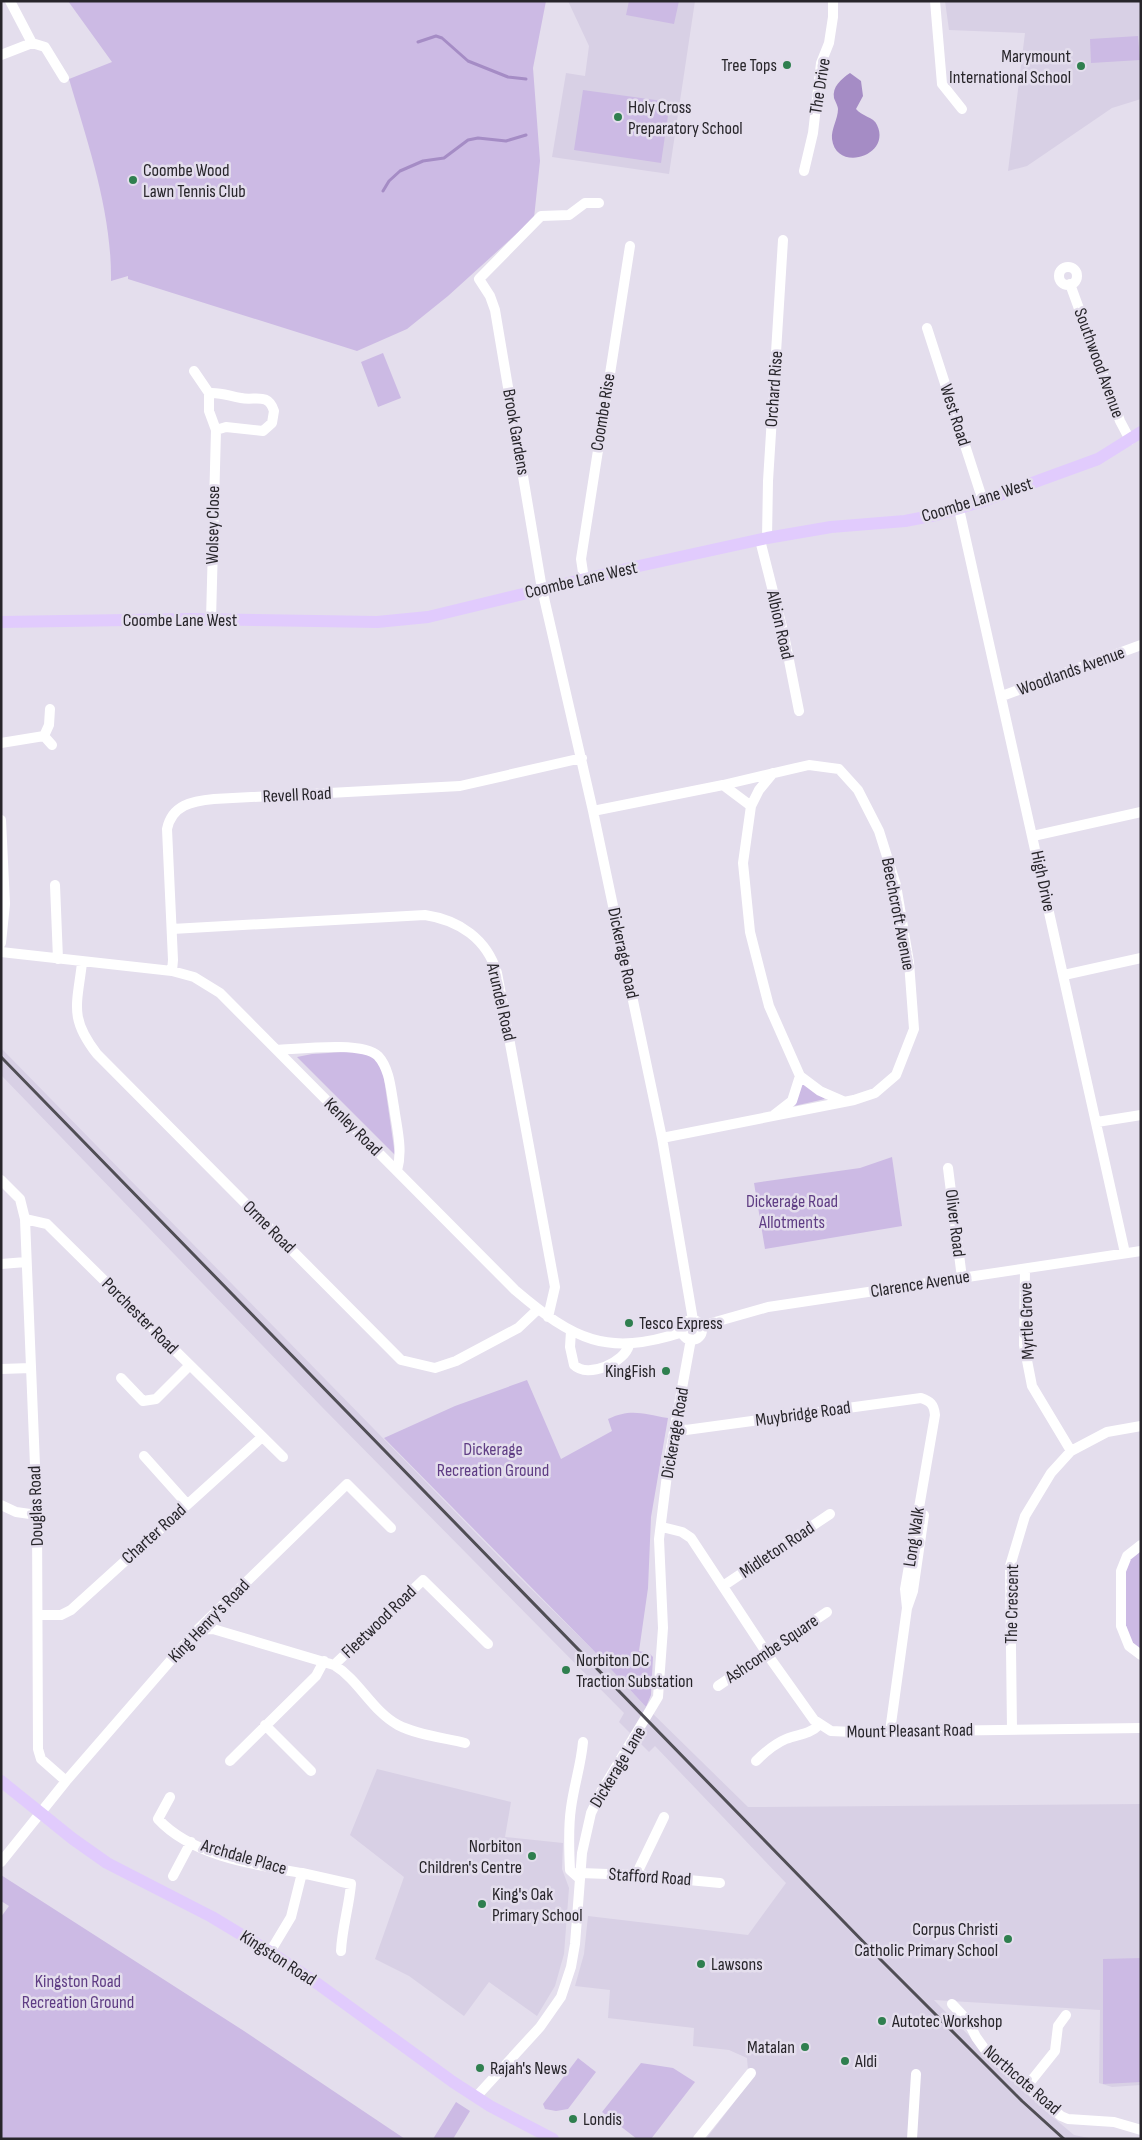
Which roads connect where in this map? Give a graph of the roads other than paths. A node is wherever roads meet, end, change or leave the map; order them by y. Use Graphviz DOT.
graph roads {
  1 [pos="10,1"];
  2 [pos="832,1"];
  3 [pos="935,1"];
  4 [pos="32,43"];
  5 [pos="1,55"];
  6 [pos="64,78"];
  7 [pos="962,109"];
  8 [pos="804,171"];
  9 [pos="599,203"];
  10 [pos="783,240"];
  11 [pos="630,246"];
  12 [pos="1070,284"];
  13 [pos="927,328"];
  14 [pos="194,371"];
  15 [pos="210,393"];
  16 [pos="216,430"];
  17 [pos="1141,432"];
  18 [pos="1130,440"];
  19 [pos="983,502"];
  20 [pos="959,509"];
  21 [pos="763,539"];
  22 [pos="584,579"];
  23 [pos="542,589"];
  24 [pos="211,620"];
  25 [pos="1,622"];
  26 [pos="1141,645"];
  27 [pos="1002,696"];
  28 [pos="50,709"];
  29 [pos="798,711"];
  30 [pos="44,736"];
  31 [pos="1,743"];
  32 [pos="52,745"];
  33 [pos="582,758"];
  34 [pos="773,773"];
  35 [pos="723,785"];
  36 [pos="751,806"];
  37 [pos="593,811"];
  38 [pos="1141,812"];
  39 [pos="1,820"];
  40 [pos="1034,836"];
  41 [pos="55,885"];
  42 [pos="172,929"];
  43 [pos="1,943"];
  44 [pos="1,952"];
  45 [pos="1141,958"];
  46 [pos="58,959"];
  47 [pos="82,963"];
  48 [pos="172,971"];
  49 [pos="1064,975"];
  50 [pos="277,1050"];
  51 [pos="800,1076"];
  52 [pos="843,1101"];
  53 [pos="1141,1115"];
  54 [pos="773,1116"];
  55 [pos="1097,1122"];
  56 [pos="662,1138"];
  57 [pos="948,1168"];
  58 [pos="397,1171"];
  59 [pos="1,1180"];
  60 [pos="25,1219"];
  61 [pos="1141,1251"];
  62 [pos="1126,1253"];
  63 [pos="26,1262"];
  64 [pos="1,1264"];
  65 [pos="1024,1269"];
  66 [pos="962,1278"];
  67 [pos="538,1310"];
  68 [pos="548,1317"];
  69 [pos="697,1323"];
  70 [pos="571,1331"];
  71 [pos="687,1336"];
  72 [pos="629,1345"];
  73 [pos="190,1366"];
  74 [pos="31,1368"];
  75 [pos="1,1369"];
  76 [pos="120,1378"];
  77 [pos="930,1401"];
  78 [pos="1141,1426"];
  79 [pos="676,1428"];
  80 [pos="262,1437"];
  81 [pos="1071,1451"];
  82 [pos="144,1456"];
  83 [pos="284,1457"];
  84 [pos="186,1504"];
  85 [pos="1,1505"];
  86 [pos="830,1514"];
  87 [pos="38,1515"];
  88 [pos="662,1527"];
  89 [pos="392,1528"];
  90 [pos="1141,1546"];
  91 [pos="723,1586"];
  92 [pos="827,1612"];
  93 [pos="38,1615"];
  94 [pos="197,1630"];
  95 [pos="488,1644"];
  96 [pos="766,1653"];
  97 [pos="1141,1655"];
  98 [pos="324,1661"];
  99 [pos="334,1665"];
  100 [pos="718,1686"];
  101 [pos="265,1725"];
  102 [pos="819,1725"];
  103 [pos="1141,1728"];
  104 [pos="1012,1730"];
  105 [pos="890,1731"];
  106 [pos="583,1742"];
  107 [pos="466,1743"];
  108 [pos="230,1760"];
  109 [pos="756,1761"];
  110 [pos="312,1771"];
  111 [pos="1,1781"];
  112 [pos="66,1781"];
  113 [pos="170,1797"];
  114 [pos="40,1813"];
  115 [pos="664,1817"];
  116 [pos="192,1842"];
  117 [pos="1,1862"];
  118 [pos="302,1873"];
  119 [pos="636,1875"];
  120 [pos="173,1876"];
  121 [pos="580,1876"];
  122 [pos="720,1883"];
  123 [pos="341,1951"];
  124 [pos="270,1952"];
  125 [pos="952,2004"];
  126 [pos="1066,2015"];
  127 [pos="750,2073"];
  128 [pos="916,2074"];
  129 [pos="1026,2086"];
  130 [pos="476,2097"];
  131 [pos="1141,2130"];
  132 [pos="553,2139"];
  133 [pos="698,2139"];
  134 [pos="912,2139"];
  1 -- 4 [label="street"];
  2 -- 8 [label="street, The Drive"];
  3 -- 7 [label="street"];
  4 -- 5 [label="street"];
  4 -- 6 [label="street"];
  9 -- 23 [label="street, Brook Gardens"];
  10 -- 21 [label="street, Orchard Rise"];
  11 -- 22 [label="street, Coombe Rise"];
  12 -- 18 [label="street, Southwood Avenue"];
  13 -- 19 [label="street, West Road"];
  14 -- 15 [label="street"];
  15 -- 16 [label="street, Wolsey Close"];
  15 -- 16 [label="street"];
  16 -- 24 [label="street, Wolsey Close"];
  17 -- 18 [label="main road, Coombe Lane West"];
  18 -- 19 [label="main road, Coombe Lane West"];
  19 -- 20 [label="main road, Coombe Lane West"];
  20 -- 21 [label="main road, Coombe Lane West"];
  20 -- 27 [label="street, High Drive"];
  21 -- 22 [label="main road, Coombe Lane West"];
  21 -- 29 [label="street, Albion Road"];
  22 -- 23 [label="main road, Coombe Lane West"];
  23 -- 24 [label="main road, Coombe Lane West"];
  23 -- 33 [label="street, Dickerage Road"];
  24 -- 25 [label="main road, Coombe Lane West"];
  26 -- 27 [label="street, Woodlands Avenue"];
  27 -- 40 [label="street, High Drive"];
  28 -- 30 [label="street"];
  30 -- 31 [label="street"];
  30 -- 32 [label="street"];
  33 -- 37 [label="street, Dickerage Road"];
  33 -- 42 [label="street, Revell Road"];
  34 -- 35 [label="street, Beechcroft Avenue"];
  34 -- 36 [label="street"];
  34 -- 52 [label="street, Beechcroft Avenue"];
  35 -- 36 [label="street"];
  35 -- 37 [label="street, Beechcroft Avenue"];
  36 -- 51 [label="street"];
  37 -- 56 [label="street, Dickerage Road"];
  38 -- 40 [label="street"];
  39 -- 43 [label="street"];
  40 -- 49 [label="street, High Drive"];
  41 -- 46 [label="street"];
  42 -- 48 [label="street, Revell Road"];
  42 -- 68 [label="street, Arundel Road"];
  44 -- 46 [label="street, Kenley Road"];
  45 -- 49 [label="street"];
  46 -- 47 [label="street, Kenley Road"];
  47 -- 48 [label="street, Kenley Road"];
  47 -- 67 [label="street, Orme Road"];
  48 -- 50 [label="street, Kenley Road"];
  49 -- 55 [label="street, High Drive"];
  50 -- 58 [label="street, Kenley Road"];
  50 -- 58 [label="street"];
  51 -- 52 [label="street"];
  51 -- 54 [label="street"];
  52 -- 54 [label="street, Beechcroft Avenue"];
  53 -- 55 [label="street"];
  54 -- 56 [label="street, Beechcroft Avenue"];
  55 -- 62 [label="street, High Drive"];
  56 -- 69 [label="street, Dickerage Road"];
  57 -- 66 [label="street, Oliver Road"];
  58 -- 67 [label="street, Kenley Road"];
  59 -- 60 [label="street"];
  60 -- 63 [label="street, Douglas Road"];
  60 -- 73 [label="street, Porchester Road"];
  61 -- 62 [label="street, Clarence Avenue"];
  62 -- 65 [label="street, Clarence Avenue"];
  63 -- 64 [label="street"];
  63 -- 74 [label="street, Douglas Road"];
  65 -- 66 [label="street, Clarence Avenue"];
  65 -- 81 [label="street, Myrtle Grove"];
  66 -- 69 [label="street, Clarence Avenue"];
  67 -- 68 [label="street, Kenley Road"];
  68 -- 70 [label="street, Kenley Road"];
  69 -- 71 [label="street"];
  69 -- 71 [label="street"];
  70 -- 72 [label="street, Kenley Road"];
  70 -- 72 [label="street"];
  71 -- 72 [label="street, Kenley Road"];
  71 -- 79 [label="street, Dickerage Road"];
  73 -- 76 [label="street"];
  73 -- 80 [label="street, Porchester Road"];
  74 -- 75 [label="street"];
  74 -- 87 [label="street, Douglas Road"];
  77 -- 79 [label="street, Muybridge Road"];
  77 -- 105 [label="street, Long Walk"];
  78 -- 81 [label="street, The Crescent"];
  79 -- 88 [label="street, Dickerage Road"];
  80 -- 83 [label="street, Porchester Road"];
  80 -- 84 [label="street, Charter Road"];
  81 -- 104 [label="street, The Crescent"];
  82 -- 84 [label="street"];
  84 -- 93 [label="street, Charter Road"];
  85 -- 87 [label="street"];
  86 -- 91 [label="street, Midleton Road"];
  87 -- 93 [label="street, Douglas Road"];
  88 -- 91 [label="street"];
  88 -- 121 [label="street, Dickerage Lane"];
  89 -- 94 [label="street, King Henry's Road"];
  90 -- 97 [label="street"];
  91 -- 96 [label="street"];
  92 -- 96 [label="street, Ashcombe Square"];
  93 -- 112 [label="street, Douglas Road"];
  94 -- 98 [label="street"];
  94 -- 112 [label="street, King Henry's Road"];
  95 -- 99 [label="street, Fleetwood Road"];
  96 -- 100 [label="street, Ashcombe Square"];
  96 -- 102 [label="street"];
  98 -- 99 [label="street"];
  98 -- 101 [label="street, Fleetwood Road"];
  99 -- 107 [label="street"];
  101 -- 108 [label="street, Fleetwood Road"];
  101 -- 110 [label="street"];
  102 -- 105 [label="street, Mount Pleasant Road"];
  102 -- 109 [label="street"];
  103 -- 104 [label="street, Mount Pleasant Road"];
  104 -- 105 [label="street, Mount Pleasant Road"];
  106 -- 121 [label="street"];
  111 -- 114 [label="main road, Kingston Road"];
  112 -- 114 [label="street, King Henry's Road"];
  113 -- 116 [label="street, Archdale Place"];
  114 -- 117 [label="street, King Henry's Road"];
  114 -- 124 [label="main road, Kingston Road"];
  115 -- 119 [label="street"];
  116 -- 118 [label="street, Archdale Place"];
  116 -- 120 [label="street"];
  118 -- 123 [label="street, Archdale Place"];
  118 -- 124 [label="street, Archdale Place"];
  119 -- 121 [label="street, Stafford Road"];
  119 -- 122 [label="street, Stafford Road"];
  121 -- 130 [label="street, Dickerage Lane"];
  124 -- 130 [label="main road, Kingston Road"];
  125 -- 129 [label="street, Northcote Road"];
  126 -- 129 [label="street"];
  127 -- 133 [label="street"];
  128 -- 134 [label="street"];
  129 -- 131 [label="street, Northcote Road"];
  130 -- 132 [label="main road, Kingston Road"];
}
